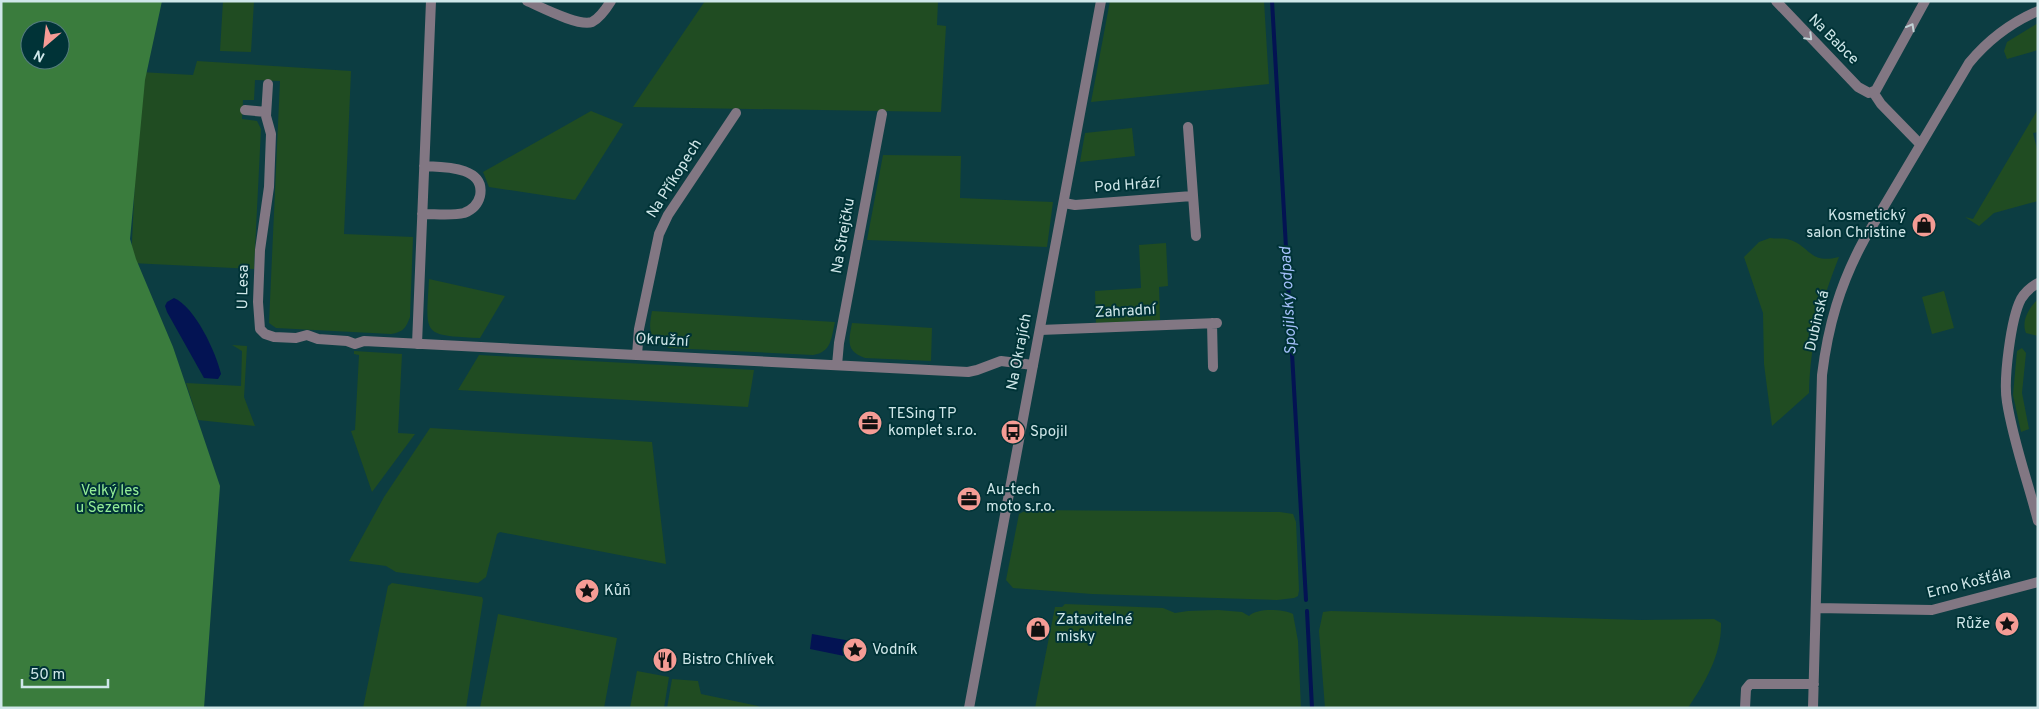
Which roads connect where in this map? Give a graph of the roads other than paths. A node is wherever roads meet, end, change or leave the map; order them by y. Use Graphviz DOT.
graph roads {
  1 [pos="431,1"];
  2 [pos="527,1"];
  3 [pos="610,1"];
  4 [pos="1102,1"];
  5 [pos="1776,1"];
  6 [pos="1925,1"];
  7 [pos="2038,11"];
  8 [pos="268,84"];
  9 [pos="1873,92"];
  10 [pos="245,110"];
  11 [pos="266,112"];
  12 [pos="736,113"];
  13 [pos="882,114"];
  14 [pos="1188,127"];
  15 [pos="1920,144"];
  16 [pos="424,166"];
  17 [pos="1192,196"];
  18 [pos="1064,203"];
  19 [pos="422,214"];
  20 [pos="1196,236"];
  21 [pos="2038,284"];
  22 [pos="1040,330"];
  23 [pos="417,344"];
  24 [pos="637,355"];
  25 [pos="837,365"];
  26 [pos="1033,365"];
  27 [pos="1213,367"];
  28 [pos="2038,521"];
  29 [pos="2038,582"];
  30 [pos="1816,608"];
  31 [pos="1814,684"];
  32 [pos="969,708"];
  33 [pos="1745,708"];
  34 [pos="1813,708"];
  1 -- 16 [label="street"];
  2 -- 3 [label="street"];
  4 -- 18 [label="street, Na Okrajích"];
  5 -- 9 [label="street, Na Babce, one-way"];
  9 -- 6 [label="street, one-way"];
  7 -- 15 [label="street, Dubinská"];
  8 -- 11 [label="street, U Lesa"];
  9 -- 15 [label="street, Na Babce"];
  10 -- 11 [label="street"];
  11 -- 23 [label="street, U Lesa"];
  12 -- 24 [label="street, Na Příkopech"];
  13 -- 25 [label="street, Na Strejčku"];
  14 -- 17 [label="street"];
  15 -- 30 [label="street, Dubinská"];
  16 -- 19 [label="street"];
  16 -- 19 [label="street"];
  17 -- 18 [label="street, Pod Hrází"];
  17 -- 20 [label="street"];
  18 -- 22 [label="street, Na Okrajích"];
  19 -- 23 [label="street"];
  21 -- 28 [label="street"];
  22 -- 26 [label="street, Na Okrajích"];
  22 -- 27 [label="street, Zahradní"];
  23 -- 24 [label="street, Okružní"];
  24 -- 25 [label="street, Okružní"];
  25 -- 26 [label="street, Okružní"];
  26 -- 32 [label="street, Na Okrajích"];
  29 -- 30 [label="street, Erno Košťála"];
  30 -- 31 [label="street, Dubinská"];
  31 -- 33 [label="street"];
  31 -- 34 [label="street, Dubinská"];
}
